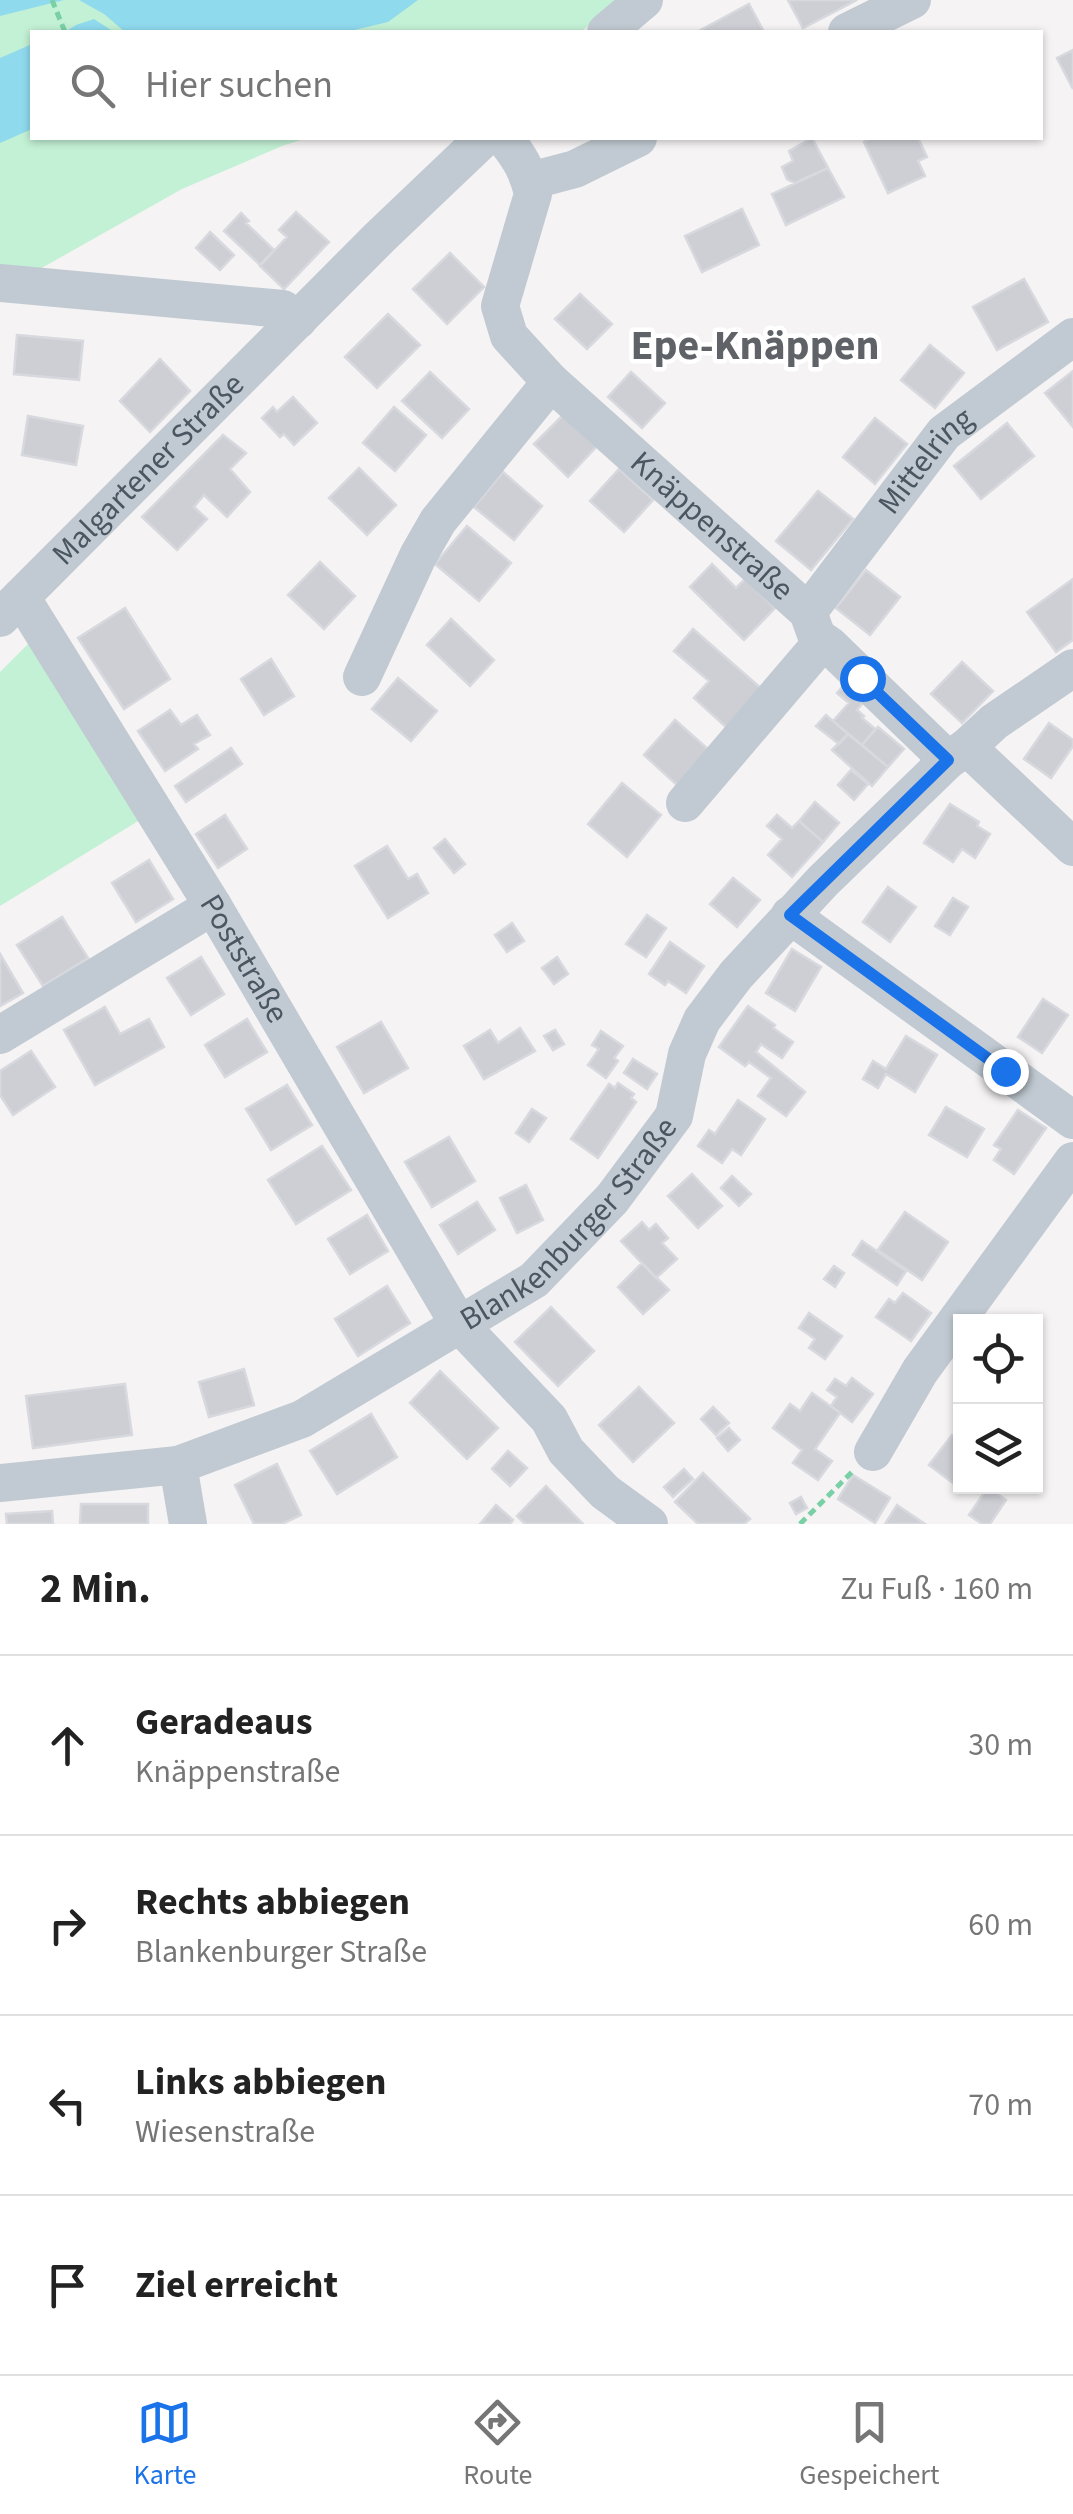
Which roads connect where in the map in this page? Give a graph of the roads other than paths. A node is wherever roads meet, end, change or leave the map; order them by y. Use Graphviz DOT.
graph roads {
  1 [pos="644,0"];
  2 [pos="912,0"];
  3 [pos="608,30"];
  4 [pos="851,30"];
  5 [pos="482,140"];
  6 [pos="506,140"];
  7 [pos="634,140"];
  8 [pos="530,180"];
  9 [pos="0,284"];
  10 [pos="298,320"];
  11 [pos="1073,336"];
  12 [pos="551,382"];
  13 [pos="10,607"];
  14 [pos="816,626"];
  15 [pos="1073,668"];
  16 [pos="362,678"];
  17 [pos="958,753"];
  18 [pos="685,803"];
  19 [pos="1073,846"];
  20 [pos="214,906"];
  21 [pos="790,915"];
  22 [pos="0,1035"];
  23 [pos="1073,1120"];
  24 [pos="1073,1161"];
  25 [pos="458,1324"];
  26 [pos="873,1452"];
  27 [pos="178,1465"];
  28 [pos="0,1482"];
  29 [pos="188,1524"];
  30 [pos="649,1524"];
  1 -- 3 [label="street"];
  2 -- 4 [label="street"];
  5 -- 10 [label="street, Malgartener Straße"];
  6 -- 8 [label="street"];
  7 -- 8 [label="street"];
  8 -- 12 [label="street, Knäppenstraße"];
  9 -- 10 [label="street"];
  10 -- 13 [label="street, Malgartener Straße"];
  11 -- 14 [label="street, Mittelring"];
  12 -- 14 [label="street, Knäppenstraße"];
  12 -- 16 [label="street"];
  13 -- 20 [label="street, Poststraße"];
  14 -- 17 [label="street, Knäppenstraße"];
  14 -- 18 [label="street, Mittelring"];
  15 -- 17 [label="street, Blankenburger Straße"];
  17 -- 19 [label="street, Knäppenstraße"];
  17 -- 21 [label="street, Blankenburger Straße"];
  20 -- 22 [label="street"];
  20 -- 25 [label="street, Poststraße"];
  21 -- 23 [label="street"];
  21 -- 25 [label="street, Blankenburger Straße"];
  24 -- 26 [label="street"];
  25 -- 27 [label="street, Blankenburger Straße"];
  25 -- 30 [label="street, Poststraße"];
  27 -- 28 [label="street, Blankenburger Straße"];
  27 -- 29 [label="street"];
}
